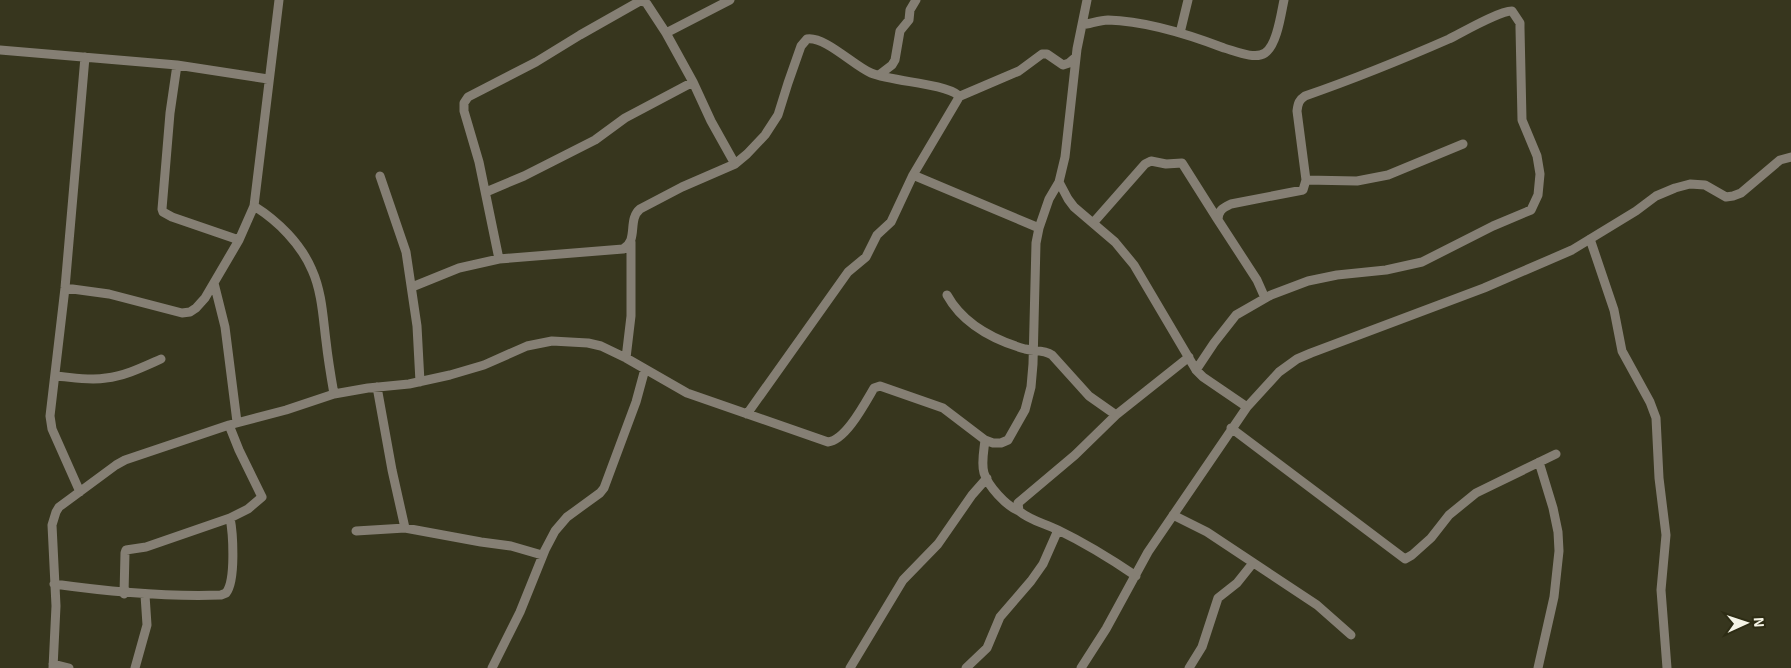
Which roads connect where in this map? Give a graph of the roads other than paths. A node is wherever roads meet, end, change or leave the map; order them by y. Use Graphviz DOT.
graph roads {
  1 [pos="279,0"];
  2 [pos="730,0"];
  3 [pos="916,0"];
  4 [pos="1087,0"];
  5 [pos="1188,0"];
  6 [pos="1284,0"];
  7 [pos="1082,25"];
  8 [pos="666,33"];
  9 [pos="1180,33"];
  10 [pos="0,50"];
  11 [pos="1076,57"];
  12 [pos="85,58"];
  13 [pos="177,66"];
  14 [pos="879,76"];
  15 [pos="268,79"];
  16 [pos="693,82"];
  17 [pos="958,97"];
  18 [pos="1463,144"];
  19 [pos="1791,157"];
  20 [pos="736,164"];
  21 [pos="913,174"];
  22 [pos="380,176"];
  23 [pos="1306,180"];
  24 [pos="1059,182"];
  25 [pos="486,192"];
  26 [pos="254,206"];
  27 [pos="1218,220"];
  28 [pos="1093,223"];
  29 [pos="1039,228"];
  30 [pos="1590,239"];
  31 [pos="240,240"];
  32 [pos="631,242"];
  33 [pos="499,259"];
  34 [pos="214,283"];
  35 [pos="412,287"];
  36 [pos="65,288"];
  37 [pos="947,295"];
  38 [pos="1265,298"];
  39 [pos="1034,351"];
  40 [pos="1189,357"];
  41 [pos="626,358"];
  42 [pos="161,359"];
  43 [pos="645,369"];
  44 [pos="1196,370"];
  45 [pos="55,376"];
  46 [pos="420,382"];
  47 [pos="377,387"];
  48 [pos="334,394"];
  49 [pos="1247,407"];
  50 [pos="747,414"];
  51 [pos="1116,415"];
  52 [pos="233,424"];
  53 [pos="1231,428"];
  54 [pos="985,440"];
  55 [pos="1556,454"];
  56 [pos="1539,462"];
  57 [pos="987,478"];
  58 [pos="80,492"];
  59 [pos="1019,511"];
  60 [pos="1173,515"];
  61 [pos="230,518"];
  62 [pos="405,528"];
  63 [pos="356,530"];
  64 [pos="1058,530"];
  65 [pos="542,555"];
  66 [pos="1253,563"];
  67 [pos="1136,576"];
  68 [pos="54,584"];
  69 [pos="124,594"];
  70 [pos="145,595"];
  71 [pos="1351,634"];
  72 [pos="53,666"];
  73 [pos="69,668"];
  74 [pos="136,668"];
  75 [pos="492,668"];
  76 [pos="850,668"];
  77 [pos="966,668"];
  78 [pos="1081,668"];
  79 [pos="1189,668"];
  80 [pos="1538,668"];
  81 [pos="1667,668"];
  1 -- 15 [label="street"];
  2 -- 8 [label="street"];
  3 -- 14 [label="street"];
  4 -- 7 [label="street"];
  5 -- 9 [label="street"];
  6 -- 9 [label="street"];
  7 -- 9 [label="street"];
  7 -- 11 [label="street"];
  8 -- 16 [label="street"];
  8 -- 25 [label="street"];
  10 -- 12 [label="street"];
  11 -- 17 [label="street"];
  11 -- 24 [label="street"];
  12 -- 13 [label="street"];
  12 -- 36 [label="street"];
  13 -- 15 [label="street"];
  13 -- 31 [label="street"];
  14 -- 17 [label="street"];
  14 -- 20 [label="street"];
  15 -- 26 [label="street"];
  16 -- 20 [label="street"];
  16 -- 25 [label="street"];
  17 -- 21 [label="street"];
  18 -- 23 [label="street"];
  19 -- 30 [label="street"];
  20 -- 32 [label="street"];
  21 -- 29 [label="street"];
  21 -- 50 [label="street"];
  22 -- 35 [label="street"];
  23 -- 27 [label="street"];
  23 -- 38 [label="street"];
  24 -- 28 [label="street"];
  24 -- 29 [label="street"];
  25 -- 33 [label="street"];
  26 -- 31 [label="street"];
  26 -- 48 [label="street"];
  27 -- 28 [label="street"];
  27 -- 38 [label="street"];
  28 -- 40 [label="street"];
  29 -- 39 [label="street"];
  30 -- 49 [label="street"];
  30 -- 81 [label="street"];
  31 -- 34 [label="street"];
  32 -- 33 [label="street"];
  32 -- 41 [label="street"];
  33 -- 35 [label="street"];
  34 -- 36 [label="street"];
  34 -- 52 [label="street"];
  35 -- 46 [label="street"];
  36 -- 45 [label="street"];
  37 -- 39 [label="street"];
  38 -- 44 [label="street"];
  39 -- 51 [label="street"];
  39 -- 54 [label="street"];
  40 -- 44 [label="street"];
  40 -- 51 [label="street"];
  41 -- 43 [label="street"];
  41 -- 46 [label="street"];
  42 -- 45 [label="street"];
  43 -- 50 [label="street"];
  43 -- 65 [label="street"];
  44 -- 49 [label="street"];
  45 -- 58 [label="street"];
  46 -- 47 [label="street"];
  47 -- 48 [label="street"];
  47 -- 62 [label="street"];
  48 -- 52 [label="street"];
  49 -- 53 [label="street"];
  50 -- 54 [label="street"];
  51 -- 59 [label="street"];
  52 -- 58 [label="street"];
  52 -- 61 [label="street"];
  53 -- 56 [label="street"];
  53 -- 60 [label="street"];
  54 -- 57 [label="street"];
  55 -- 56 [label="street"];
  56 -- 80 [label="street"];
  57 -- 59 [label="street"];
  57 -- 76 [label="street"];
  58 -- 68 [label="street"];
  59 -- 64 [label="street"];
  60 -- 66 [label="street"];
  60 -- 67 [label="street"];
  61 -- 69 [label="street"];
  61 -- 70 [label="street"];
  62 -- 63 [label="street"];
  62 -- 65 [label="street"];
  64 -- 67 [label="street"];
  64 -- 77 [label="street"];
  65 -- 75 [label="street"];
  66 -- 71 [label="street"];
  66 -- 79 [label="street"];
  67 -- 78 [label="street"];
  68 -- 69 [label="street"];
  68 -- 72 [label="street"];
  69 -- 70 [label="street"];
  70 -- 74 [label="street"];
  72 -- 73 [label="street"];
}
